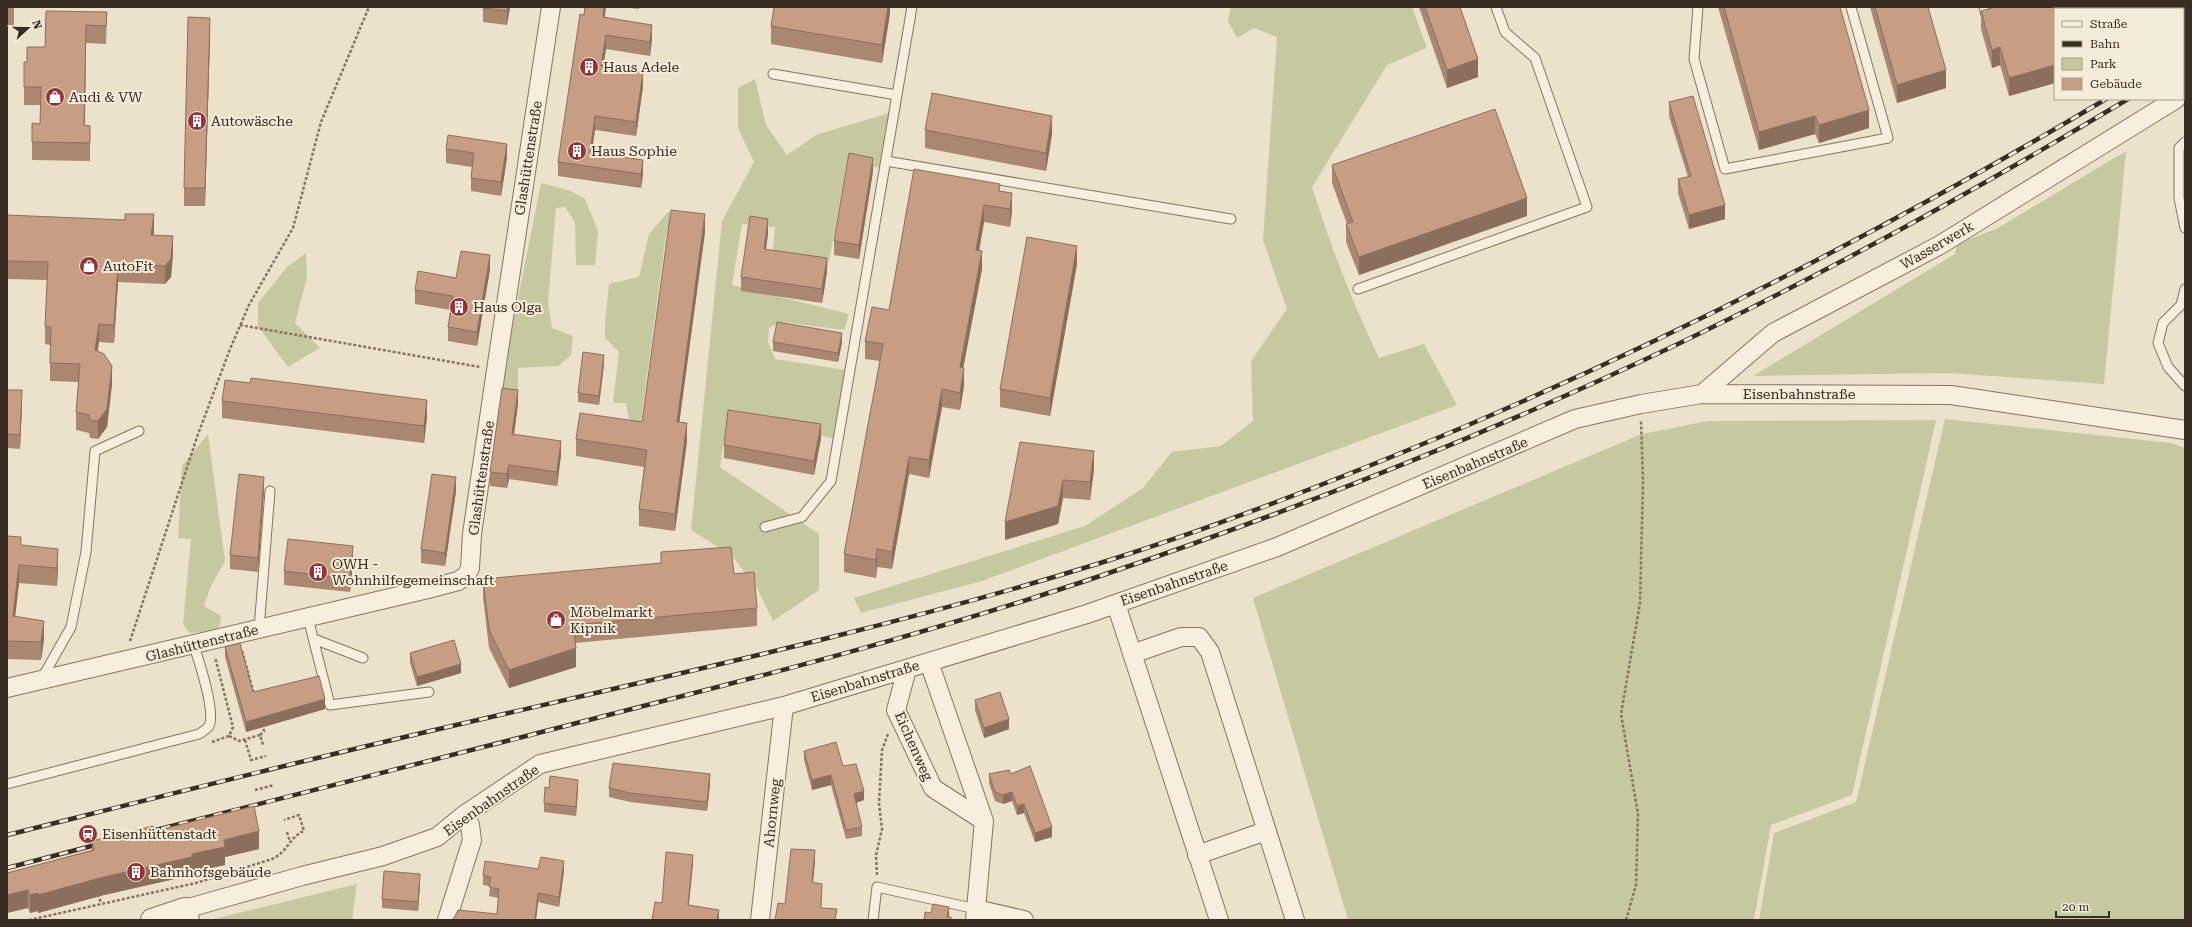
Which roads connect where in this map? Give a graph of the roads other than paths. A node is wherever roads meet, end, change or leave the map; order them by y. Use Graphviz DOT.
graph roads {
  1 [pos="551,7"];
  2 [pos="912,7"];
  3 [pos="1496,7"];
  4 [pos="1698,7"];
  5 [pos="1851,7"];
  6 [pos="773,74"];
  7 [pos="897,95"];
  8 [pos="2174,100"];
  9 [pos="2185,142"];
  10 [pos="886,160"];
  11 [pos="1231,220"];
  12 [pos="2185,228"];
  13 [pos="1358,289"];
  14 [pos="2185,289"];
  15 [pos="2183,305"];
  16 [pos="2185,386"];
  17 [pos="1702,394"];
  18 [pos="2185,430"];
  19 [pos="139,431"];
  20 [pos="270,491"];
  21 [pos="765,527"];
  22 [pos="1116,604"];
  23 [pos="308,618"];
  24 [pos="259,628"];
  25 [pos="314,639"];
  26 [pos="202,643"];
  27 [pos="1132,654"];
  28 [pos="363,658"];
  29 [pos="929,662"];
  30 [pos="907,669"];
  31 [pos="40,680"];
  32 [pos="7,688"];
  33 [pos="429,692"];
  34 [pos="784,706"];
  35 [pos="7,784"];
  36 [pos="464,815"];
  37 [pos="984,821"];
  38 [pos="1266,831"];
  39 [pos="1197,855"];
  40 [pos="186,914"];
  41 [pos="976,914"];
  42 [pos="152,920"];
  43 [pos="447,920"];
  44 [pos="760,920"];
  45 [pos="873,920"];
  46 [pos="1024,920"];
  47 [pos="1219,920"];
  48 [pos="1295,920"];
  1 -- 23 [label="street, Glashüttenstraße"];
  2 -- 7 [label="lane"];
  3 -- 13 [label="lane"];
  4 -- 5 [label="lane"];
  6 -- 7 [label="lane"];
  7 -- 10 [label="lane"];
  8 -- 17 [label="street, Wasserwerk"];
  9 -- 12 [label="lane"];
  10 -- 11 [label="lane"];
  10 -- 21 [label="lane"];
  14 -- 15 [label="lane"];
  15 -- 16 [label="lane"];
  17 -- 18 [label="street, Eisenbahnstraße"];
  17 -- 22 [label="street, Eisenbahnstraße"];
  19 -- 31 [label="lane"];
  20 -- 24 [label="lane"];
  22 -- 27 [label="street"];
  22 -- 29 [label="street, Eisenbahnstraße"];
  23 -- 24 [label="street, Glashüttenstraße"];
  23 -- 25 [label="lane"];
  24 -- 26 [label="street, Glashüttenstraße"];
  25 -- 28 [label="lane"];
  25 -- 33 [label="lane"];
  26 -- 31 [label="street, Glashüttenstraße"];
  26 -- 35 [label="lane"];
  27 -- 38 [label="street"];
  27 -- 39 [label="street"];
  29 -- 30 [label="street, Eisenbahnstraße"];
  29 -- 37 [label="street"];
  30 -- 34 [label="street, Eisenbahnstraße"];
  30 -- 37 [label="street, Eichenweg"];
  31 -- 32 [label="street, Glashüttenstraße"];
  34 -- 36 [label="street, Eisenbahnstraße"];
  34 -- 44 [label="street, Ahornweg"];
  36 -- 40 [label="street, Eisenbahnstraße"];
  36 -- 43 [label="street"];
  37 -- 41 [label="street"];
  38 -- 39 [label="street"];
  38 -- 48 [label="street"];
  39 -- 47 [label="street"];
  40 -- 42 [label="street"];
  41 -- 45 [label="lane"];
  41 -- 46 [label="street"];
}
